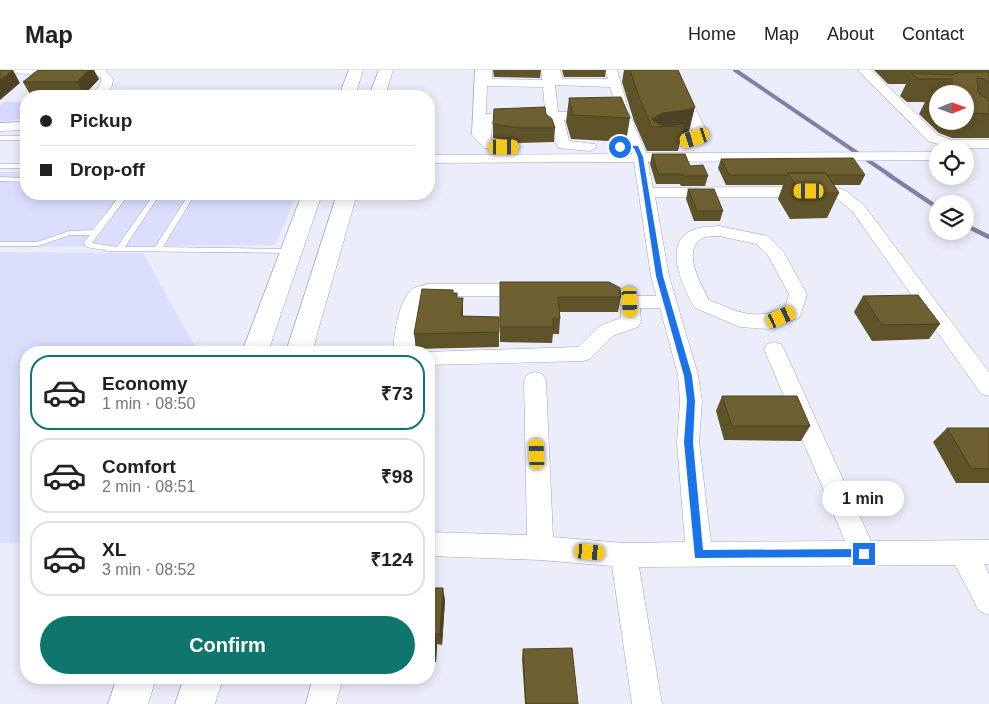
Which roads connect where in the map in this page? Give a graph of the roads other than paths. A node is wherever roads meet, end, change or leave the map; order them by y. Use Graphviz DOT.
graph roads {
  1 [pos="0,70"];
  2 [pos="481,70"];
  3 [pos="486,70"];
  4 [pos="548,70"];
  5 [pos="554,70"];
  6 [pos="611,70"];
  7 [pos="618,70"];
  8 [pos="671,70"];
  9 [pos="864,70"];
  10 [pos="387,71"];
  11 [pos="354,72"];
  12 [pos="615,83"];
  13 [pos="549,84"];
  14 [pos="102,90"];
  15 [pos="349,90"];
  16 [pos="379,90"];
  17 [pos="884,90"];
  18 [pos="902,90"];
  19 [pos="902,108"];
  20 [pos="920,108"];
  21 [pos="552,115"];
  22 [pos="624,115"];
  23 [pos="0,126"];
  24 [pos="20,126"];
  25 [pos="0,138"];
  26 [pos="20,138"];
  27 [pos="937,140"];
  28 [pos="642,151"];
  29 [pos="974,151"];
  30 [pos="988,152"];
  31 [pos="557,153"];
  32 [pos="929,156"];
  33 [pos="478,158"];
  34 [pos="435,159"];
  35 [pos="0,166"];
  36 [pos="20,166"];
  37 [pos="0,179"];
  38 [pos="20,180"];
  39 [pos="645,193"];
  40 [pos="120,200"];
  41 [pos="153,200"];
  42 [pos="188,200"];
  43 [pos="310,200"];
  44 [pos="345,200"];
  45 [pos="96,232"];
  46 [pos="0,244"];
  47 [pos="120,249"];
  48 [pos="158,249"];
  49 [pos="291,251"];
  50 [pos="688,275"];
  51 [pos="660,276"];
  52 [pos="576,289"];
  53 [pos="546,290"];
  54 [pos="630,302"];
  55 [pos="666,302"];
  56 [pos="257,346"];
  57 [pos="301,346"];
  58 [pos="406,346"];
  59 [pos="774,349"];
  60 [pos="435,358"];
  61 [pos="535,380"];
  62 [pos="989,388"];
  63 [pos="435,544"];
  64 [pos="540,548"];
  65 [pos="989,552"];
  66 [pos="963,553"];
  67 [pos="864,554"];
  68 [pos="699,555"];
  69 [pos="624,556"];
  70 [pos="989,601"];
  71 [pos="135,684"];
  72 [pos="202,684"];
  73 [pos="326,684"];
  74 [pos="128,704"];
  75 [pos="196,704"];
  76 [pos="321,704"];
  77 [pos="647,704"];
  1 -- 14 [label="street"];
  2 -- 33 [label="street"];
  3 -- 13 [label="street"];
  4 -- 13 [label="street"];
  5 -- 12 [label="street"];
  6 -- 12 [label="street"];
  7 -- 28 [label="street"];
  8 -- 28 [label="street"];
  9 -- 17 [label="street"];
  10 -- 16 [label="main road"];
  11 -- 15 [label="main road"];
  12 -- 22 [label="street"];
  13 -- 21 [label="street"];
  17 -- 18 [label="street"];
  17 -- 19 [label="street"];
  19 -- 20 [label="street"];
  19 -- 27 [label="street"];
  21 -- 31 [label="street"];
  21 -- 31 [label="street"];
  22 -- 28 [label="street"];
  22 -- 28 [label="street"];
  23 -- 24 [label="street"];
  25 -- 26 [label="lane"];
  28 -- 31 [label="street"];
  28 -- 32 [label="street"];
  28 -- 39 [label="street"];
  29 -- 30 [label="street"];
  31 -- 33 [label="street"];
  33 -- 34 [label="street"];
  35 -- 36 [label="lane"];
  37 -- 38 [label="lane"];
  39 -- 51 [label="street"];
  39 -- 62 [label="street"];
  40 -- 45 [label="lane"];
  41 -- 47 [label="lane"];
  42 -- 48 [label="lane"];
  43 -- 49 [label="main road"];
  44 -- 57 [label="main road"];
  45 -- 46 [label="lane"];
  45 -- 47 [label="lane"];
  47 -- 48 [label="lane"];
  48 -- 49 [label="lane"];
  49 -- 56 [label="main road"];
  50 -- 50 [label="street"];
  50 -- 51 [label="street"];
  51 -- 55 [label="street"];
  52 -- 54 [label="street"];
  53 -- 58 [label="street"];
  54 -- 55 [label="street"];
  54 -- 60 [label="street"];
  55 -- 68 [label="street"];
  59 -- 67 [label="street"];
  61 -- 64 [label="street"];
  63 -- 64 [label="street"];
  64 -- 69 [label="street"];
  65 -- 66 [label="street"];
  66 -- 67 [label="street"];
  66 -- 70 [label="street"];
  67 -- 68 [label="street"];
  68 -- 69 [label="street"];
  69 -- 77 [label="street"];
  71 -- 74 [label="main road"];
  72 -- 75 [label="main road"];
  73 -- 76 [label="street"];
}
